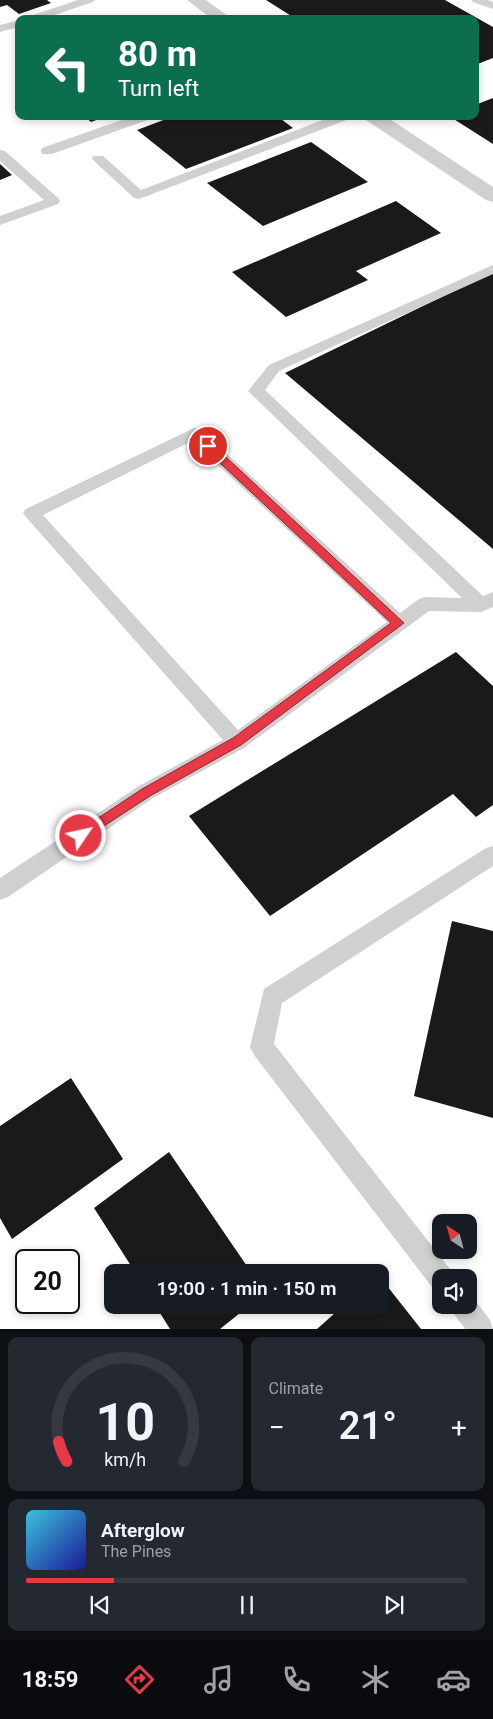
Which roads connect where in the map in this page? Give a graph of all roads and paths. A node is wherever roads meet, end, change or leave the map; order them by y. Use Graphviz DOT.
graph roads {
  1 [pos="89,0"];
  2 [pos="195,0"];
  3 [pos="478,0"];
  4 [pos="493,6"];
  5 [pos="44,15"];
  6 [pos="218,15"];
  7 [pos="15,24"];
  8 [pos="0,29"];
  9 [pos="135,120"];
  10 [pos="335,120"];
  11 [pos="378,120"];
  12 [pos="47,151"];
  13 [pos="0,154"];
  14 [pos="98,159"];
  15 [pos="493,196"];
  16 [pos="0,221"];
  17 [pos="493,269"];
  18 [pos="487,602"];
  19 [pos="399,623"];
  20 [pos="237,742"];
  21 [pos="493,855"];
  22 [pos="0,890"];
  23 [pos="434,1269"];
  24 [pos="470,1314"];
  25 [pos="481,1329"];
  1 -- 5 [label="lane"];
  2 -- 6 [label="street"];
  3 -- 4 [label="lane"];
  7 -- 8 [label="lane"];
  9 -- 12 [label="lane"];
  10 -- 14 [label="lane"];
  11 -- 15 [label="street"];
  13 -- 16 [label="lane"];
  17 -- 18 [label="lane"];
  18 -- 19 [label="lane"];
  19 -- 20 [label="lane"];
  19 -- 20 [label="lane"];
  20 -- 22 [label="lane"];
  21 -- 23 [label="lane"];
  24 -- 25 [label="lane"];
}
